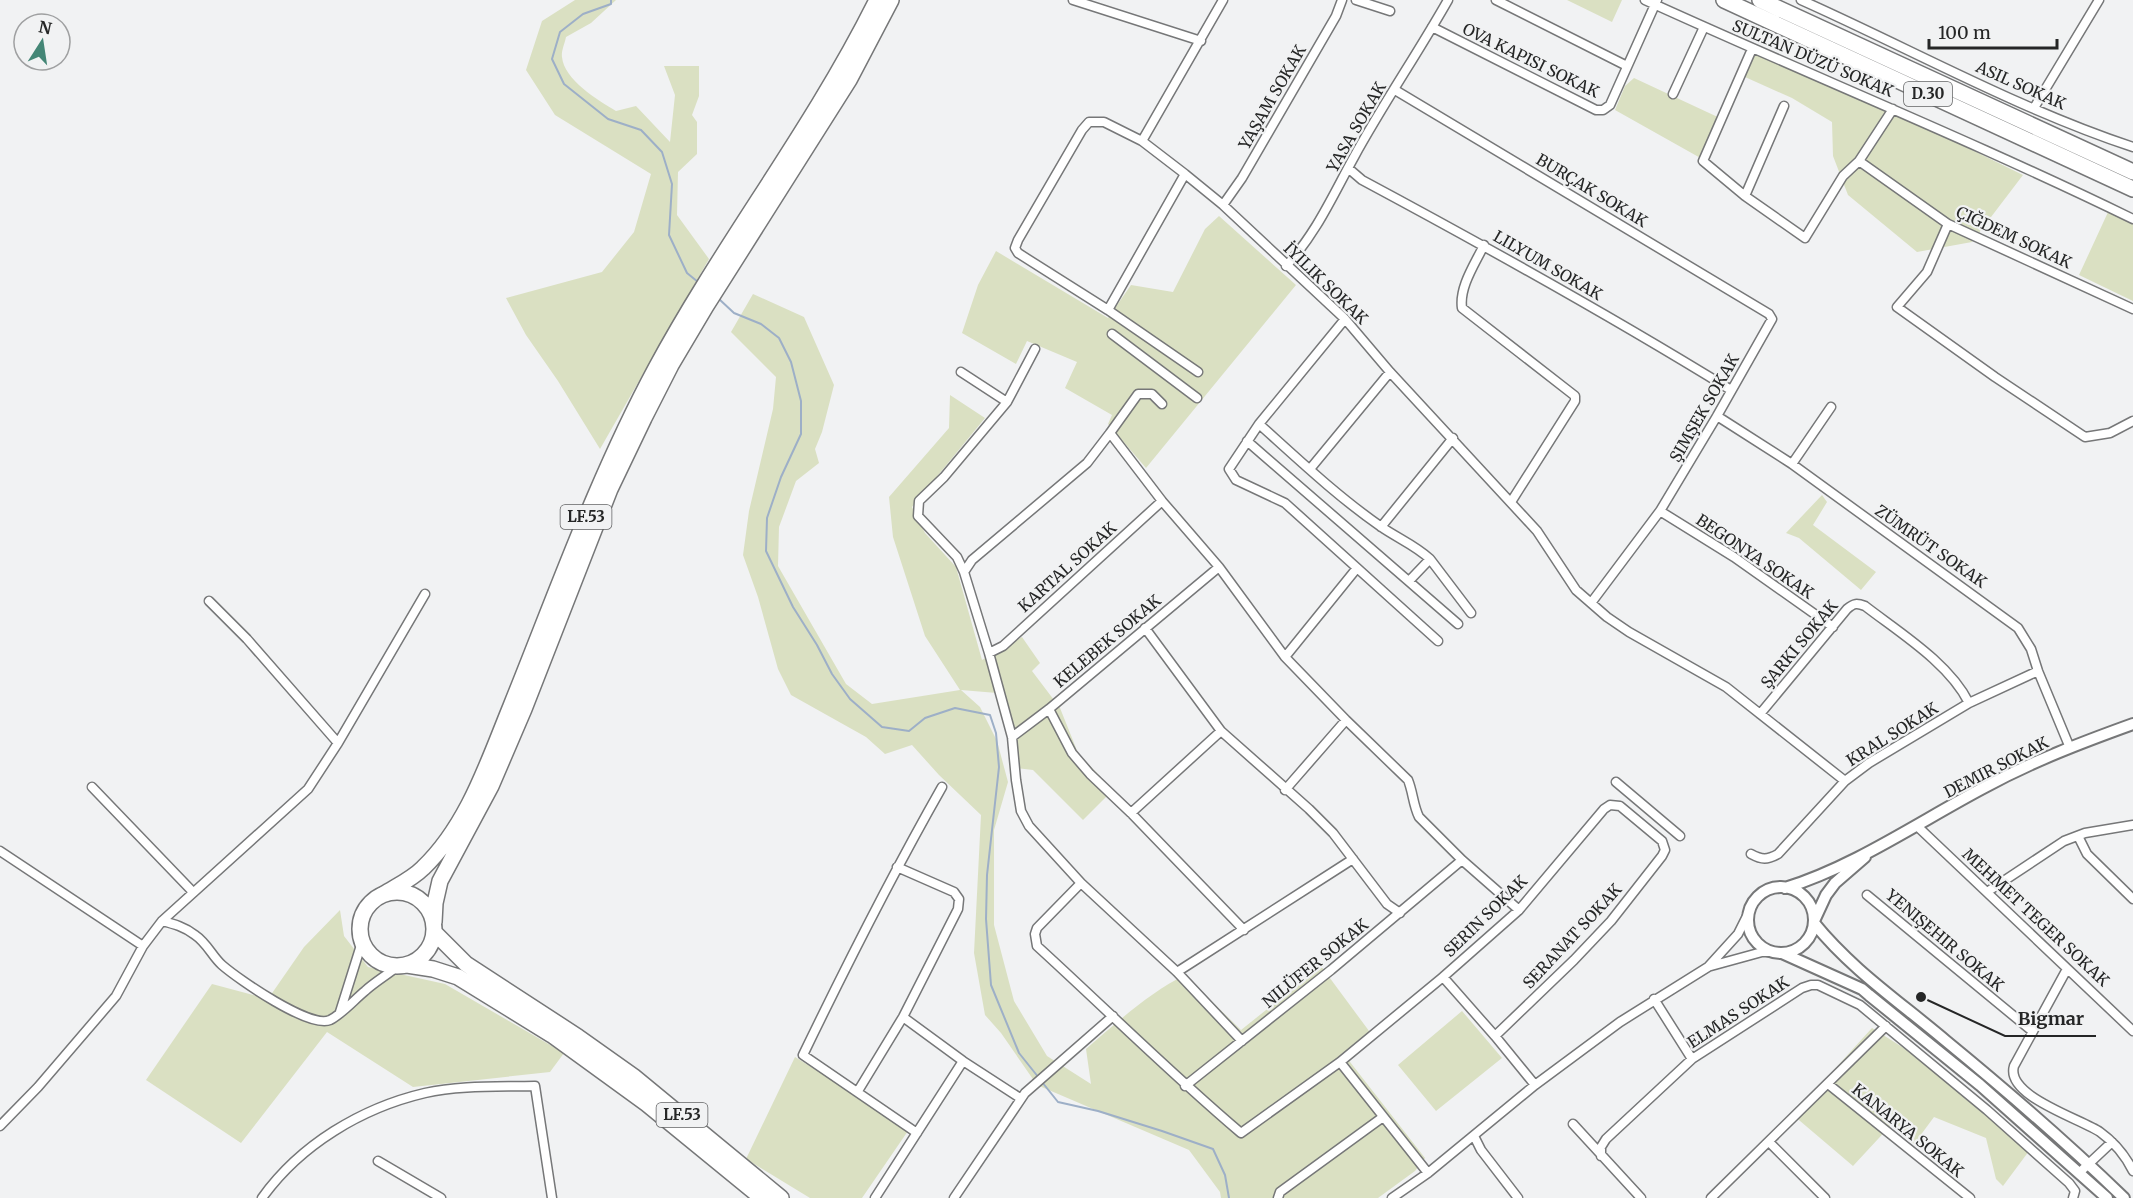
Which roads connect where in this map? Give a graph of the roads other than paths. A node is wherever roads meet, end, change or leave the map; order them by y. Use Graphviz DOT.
graph roads {
  1 [pos="877,0"];
  2 [pos="891,0"];
  3 [pos="1073,0"];
  4 [pos="1223,0"];
  5 [pos="1342,0"];
  6 [pos="1356,0"];
  7 [pos="1448,0"];
  8 [pos="1496,0"];
  9 [pos="1645,0"];
  10 [pos="1724,0"];
  11 [pos="1760,0"];
  12 [pos="1801,0"];
  13 [pos="2099,0"];
  14 [pos="1656,2"];
  15 [pos="1811,2"];
  16 [pos="1390,11"];
  17 [pos="1432,27"];
  18 [pos="1704,27"];
  19 [pos="1201,41"];
  20 [pos="1752,49"];
  21 [pos="1627,66"];
  22 [pos="1395,90"];
  23 [pos="1673,94"];
  24 [pos="1784,106"];
  25 [pos="2034,108"];
  26 [pos="1893,109"];
  27 [pos="1142,141"];
  28 [pos="2133,147"];
  29 [pos="1859,161"];
  30 [pos="1348,168"];
  31 [pos="2133,172"];
  32 [pos="1185,174"];
  33 [pos="2133,189"];
  34 [pos="1745,196"];
  35 [pos="1223,205"];
  36 [pos="2133,219"];
  37 [pos="1948,224"];
  38 [pos="1484,245"];
  39 [pos="1286,266"];
  40 [pos="717,277"];
  41 [pos="700,303"];
  42 [pos="2133,309"];
  43 [pos="1108,310"];
  44 [pos="1345,319"];
  45 [pos="1772,319"];
  46 [pos="1112,334"];
  47 [pos="1035,349"];
  48 [pos="961,372"];
  49 [pos="1198,372"];
  50 [pos="1390,372"];
  51 [pos="1731,390"];
  52 [pos="1197,398"];
  53 [pos="1007,402"];
  54 [pos="1162,404"];
  55 [pos="1831,406"];
  56 [pos="1718,416"];
  57 [pos="2133,421"];
  58 [pos="1259,424"];
  59 [pos="1110,433"];
  60 [pos="1453,438"];
  61 [pos="1247,441"];
  62 [pos="1792,465"];
  63 [pos="1310,469"];
  64 [pos="1162,501"];
  65 [pos="1511,502"];
  66 [pos="1660,511"];
  67 [pos="1381,527"];
  68 [pos="1430,560"];
  69 [pos="1219,567"];
  70 [pos="1357,568"];
  71 [pos="964,572"];
  72 [pos="1409,580"];
  73 [pos="425,594"];
  74 [pos="209,601"];
  75 [pos="1591,603"];
  76 [pos="1471,613"];
  77 [pos="1458,624"];
  78 [pos="1145,627"];
  79 [pos="1833,627"];
  80 [pos="1438,641"];
  81 [pos="989,653"];
  82 [pos="1285,657"];
  83 [pos="2038,671"];
  84 [pos="1969,703"];
  85 [pos="1050,709"];
  86 [pos="1760,714"];
  87 [pos="1346,720"];
  88 [pos="2133,724"];
  89 [pos="1221,731"];
  90 [pos="1012,737"];
  91 [pos="338,743"];
  92 [pos="2070,748"];
  93 [pos="1845,781"];
  94 [pos="1616,782"];
  95 [pos="92,787"];
  96 [pos="942,788"];
  97 [pos="1285,790"];
  98 [pos="1131,813"];
  99 [pos="2133,825"];
  100 [pos="1917,826"];
  101 [pos="2078,836"];
  102 [pos="1680,837"];
  103 [pos="1877,847"];
  104 [pos="1665,850"];
  105 [pos="0,851"];
  106 [pos="1751,854"];
  107 [pos="1353,859"];
  108 [pos="1462,861"];
  109 [pos="897,867"];
  110 [pos="1081,883"];
  111 [pos="1785,888"];
  112 [pos="192,891"];
  113 [pos="1987,892"];
  114 [pos="384,894"];
  115 [pos="1867,895"];
  116 [pos="2133,899"];
  117 [pos="1519,910"];
  118 [pos="1400,913"];
  119 [pos="1748,914"];
  120 [pos="162,921"];
  121 [pos="1814,922"];
  122 [pos="434,927"];
  123 [pos="1244,930"];
  124 [pos="362,942"];
  125 [pos="143,946"];
  126 [pos="1777,953"];
  127 [pos="402,966"];
  128 [pos="1708,967"];
  129 [pos="2067,969"];
  130 [pos="1177,972"];
  131 [pos="1443,977"];
  132 [pos="1654,999"];
  133 [pos="340,1012"];
  134 [pos="1113,1016"];
  135 [pos="903,1017"];
  136 [pos="1886,1026"];
  137 [pos="2133,1030"];
  138 [pos="2032,1031"];
  139 [pos="1496,1036"];
  140 [pos="1242,1041"];
  141 [pos="1926,1041"];
  142 [pos="1917,1052"];
  143 [pos="1692,1059"];
  144 [pos="963,1061"];
  145 [pos="1340,1062"];
  146 [pos="1828,1084"];
  147 [pos="1535,1085"];
  148 [pos="1185,1086"];
  149 [pos="858,1091"];
  150 [pos="1022,1095"];
  151 [pos="1383,1117"];
  152 [pos="1572,1124"];
  153 [pos="0,1126"];
  154 [pos="917,1133"];
  155 [pos="1473,1136"];
  156 [pos="1769,1142"];
  157 [pos="2112,1142"];
  158 [pos="1600,1156"];
  159 [pos="378,1161"];
  160 [pos="2088,1164"];
  161 [pos="2133,1171"];
  162 [pos="2080,1172"];
  163 [pos="1428,1173"];
  164 [pos="1715,1197"];
  165 [pos="262,1198"];
  166 [pos="441,1198"];
  167 [pos="552,1198"];
  168 [pos="762,1198"];
  169 [pos="781,1198"];
  170 [pos="875,1198"];
  171 [pos="954,1198"];
  172 [pos="1278,1198"];
  173 [pos="1392,1198"];
  174 [pos="1518,1198"];
  175 [pos="1641,1198"];
  176 [pos="1825,1198"];
  177 [pos="1970,1198"];
  178 [pos="2073,1198"];
  179 [pos="2107,1198"];
  180 [pos="2124,1198"];
  1 -- 40 [label="highway, LF.53"];
  2 -- 40 [label="highway, LF.53"];
  3 -- 19 [label="street"];
  4 -- 19 [label="street"];
  5 -- 35 [label="street, YAŞAM SOKAK"];
  6 -- 16 [label="street"];
  7 -- 17 [label="street, YASA SOKAK"];
  8 -- 21 [label="street"];
  9 -- 14 [label="street, SULTAN DÜZÜ SOKAK"];
  10 -- 33 [label="highway, D.30"];
  11 -- 31 [label="highway, D.30"];
  12 -- 15 [label="street, ASIL SOKAK"];
  13 -- 25 [label="street"];
  14 -- 18 [label="street, SULTAN DÜZÜ SOKAK"];
  14 -- 21 [label="street"];
  15 -- 25 [label="street, ASIL SOKAK"];
  17 -- 21 [label="street"];
  17 -- 22 [label="street, YASA SOKAK"];
  18 -- 20 [label="street, SULTAN DÜZÜ SOKAK"];
  18 -- 23 [label="street"];
  19 -- 27 [label="street"];
  20 -- 26 [label="street, SULTAN DÜZÜ SOKAK"];
  20 -- 34 [label="street"];
  22 -- 30 [label="street, YASA SOKAK"];
  22 -- 45 [label="street, BURÇAK SOKAK"];
  24 -- 34 [label="street"];
  25 -- 28 [label="street, ASIL SOKAK"];
  26 -- 29 [label="street"];
  26 -- 36 [label="street, SULTAN DÜZÜ SOKAK"];
  27 -- 32 [label="street, İYILIK SOKAK"];
  27 -- 43 [label="street, İYILIK SOKAK"];
  29 -- 34 [label="street"];
  29 -- 37 [label="street"];
  30 -- 38 [label="street, LILYUM SOKAK"];
  30 -- 39 [label="street, YASA SOKAK"];
  32 -- 35 [label="street, İYILIK SOKAK"];
  32 -- 43 [label="street"];
  35 -- 39 [label="street, İYILIK SOKAK"];
  37 -- 42 [label="street"];
  37 -- 57 [label="street"];
  38 -- 51 [label="street, LILYUM SOKAK"];
  38 -- 65 [label="street"];
  39 -- 44 [label="street, İYILIK SOKAK"];
  40 -- 41 [label="highway, LF.53"];
  41 -- 114 [label="highway, LF.53"];
  41 -- 122 [label="highway, LF.53"];
  43 -- 49 [label="street"];
  44 -- 50 [label="street, İYILIK SOKAK"];
  44 -- 58 [label="street"];
  45 -- 51 [label="street, ŞIMŞEK SOKAK"];
  46 -- 52 [label="street"];
  47 -- 53 [label="street"];
  48 -- 53 [label="street"];
  50 -- 60 [label="street, İYILIK SOKAK"];
  50 -- 63 [label="street"];
  51 -- 56 [label="street, ŞIMŞEK SOKAK"];
  53 -- 71 [label="street"];
  54 -- 59 [label="street"];
  55 -- 62 [label="street"];
  56 -- 62 [label="street, ZÜMRÜT SOKAK"];
  56 -- 66 [label="street, ŞIMŞEK SOKAK"];
  58 -- 61 [label="street"];
  58 -- 63 [label="street"];
  59 -- 64 [label="street"];
  59 -- 71 [label="street"];
  60 -- 65 [label="street, İYILIK SOKAK"];
  60 -- 67 [label="street"];
  61 -- 70 [label="street"];
  61 -- 72 [label="street"];
  62 -- 83 [label="street, ZÜMRÜT SOKAK"];
  63 -- 67 [label="street"];
  64 -- 69 [label="street"];
  64 -- 81 [label="street, KARTAL SOKAK"];
  65 -- 75 [label="street, İYILIK SOKAK"];
  66 -- 75 [label="street, ŞIMŞEK SOKAK"];
  66 -- 79 [label="street, BEGONYA SOKAK"];
  67 -- 68 [label="street"];
  68 -- 72 [label="street"];
  68 -- 76 [label="street"];
  69 -- 78 [label="street, KELEBEK SOKAK"];
  69 -- 82 [label="street"];
  70 -- 80 [label="street"];
  70 -- 82 [label="street"];
  71 -- 81 [label="street"];
  72 -- 77 [label="street"];
  73 -- 91 [label="street"];
  74 -- 91 [label="street"];
  75 -- 86 [label="street, İYILIK SOKAK"];
  78 -- 85 [label="street, KELEBEK SOKAK"];
  78 -- 89 [label="street"];
  79 -- 84 [label="street"];
  79 -- 86 [label="street"];
  81 -- 90 [label="street"];
  82 -- 87 [label="street"];
  83 -- 84 [label="street, KRAL SOKAK"];
  83 -- 92 [label="street, ZÜMRÜT SOKAK"];
  84 -- 93 [label="street, KRAL SOKAK"];
  85 -- 90 [label="street, KELEBEK SOKAK"];
  85 -- 98 [label="street"];
  86 -- 93 [label="street, İYILIK SOKAK"];
  87 -- 97 [label="street"];
  87 -- 108 [label="street"];
  88 -- 92 [label="street, DEMIR SOKAK"];
  89 -- 97 [label="street"];
  89 -- 98 [label="street"];
  90 -- 110 [label="street"];
  91 -- 112 [label="street"];
  92 -- 100 [label="street, DEMIR SOKAK"];
  93 -- 106 [label="street, KRAL SOKAK"];
  94 -- 102 [label="street"];
  95 -- 112 [label="street"];
  96 -- 109 [label="street"];
  97 -- 107 [label="street"];
  98 -- 123 [label="street"];
  99 -- 101 [label="street"];
  100 -- 103 [label="street, DEMIR SOKAK"];
  100 -- 113 [label="street, MEHMET TEGER SOKAK"];
  101 -- 113 [label="street"];
  101 -- 116 [label="street"];
  103 -- 111 [label="street, DEMIR SOKAK"];
  103 -- 121 [label="street, DEMIR SOKAK"];
  104 -- 117 [label="street, SERIN SOKAK"];
  104 -- 139 [label="street, SERANAT SOKAK"];
  105 -- 125 [label="street"];
  107 -- 118 [label="street"];
  107 -- 123 [label="street"];
  108 -- 117 [label="street"];
  108 -- 118 [label="street, NILÜFER SOKAK"];
  109 -- 135 [label="street"];
  109 -- 149 [label="street"];
  110 -- 130 [label="street"];
  110 -- 134 [label="street"];
  111 -- 119 [label="street"];
  111 -- 121 [label="street"];
  112 -- 120 [label="street"];
  113 -- 129 [label="street, MEHMET TEGER SOKAK"];
  114 -- 122 [label="highway, LF.53"];
  114 -- 124 [label="highway, LF.53"];
  115 -- 138 [label="street"];
  117 -- 131 [label="street, SERIN SOKAK"];
  118 -- 140 [label="street, NILÜFER SOKAK"];
  119 -- 126 [label="street"];
  119 -- 128 [label="street"];
  120 -- 125 [label="street"];
  120 -- 133 [label="street"];
  121 -- 126 [label="street"];
  121 -- 160 [label="street"];
  122 -- 127 [label="highway, LF.53"];
  122 -- 169 [label="highway, LF.53"];
  123 -- 130 [label="street"];
  124 -- 127 [label="highway, LF.53"];
  124 -- 133 [label="street"];
  125 -- 153 [label="street"];
  126 -- 128 [label="street"];
  126 -- 141 [label="street"];
  127 -- 133 [label="street"];
  127 -- 168 [label="highway, LF.53"];
  128 -- 132 [label="street"];
  129 -- 137 [label="street, MEHMET TEGER SOKAK"];
  129 -- 138 [label="street"];
  130 -- 140 [label="street"];
  131 -- 139 [label="street"];
  131 -- 145 [label="street, SERIN SOKAK"];
  132 -- 143 [label="street"];
  132 -- 147 [label="street"];
  134 -- 148 [label="street"];
  134 -- 150 [label="street"];
  135 -- 144 [label="street"];
  135 -- 149 [label="street"];
  136 -- 142 [label="street, ELMAS SOKAK"];
  136 -- 143 [label="street, ELMAS SOKAK"];
  136 -- 146 [label="street"];
  138 -- 157 [label="street"];
  139 -- 147 [label="street"];
  140 -- 148 [label="street, NILÜFER SOKAK"];
  141 -- 142 [label="street"];
  141 -- 162 [label="street"];
  142 -- 178 [label="street, ELMAS SOKAK"];
  143 -- 158 [label="street, ELMAS SOKAK"];
  144 -- 150 [label="street"];
  144 -- 154 [label="street"];
  145 -- 148 [label="street, SERIN SOKAK"];
  145 -- 151 [label="street"];
  146 -- 156 [label="street"];
  146 -- 177 [label="street, KANARYA SOKAK"];
  147 -- 155 [label="street"];
  149 -- 154 [label="street"];
  150 -- 171 [label="street"];
  151 -- 163 [label="street"];
  151 -- 172 [label="street"];
  152 -- 158 [label="street"];
  154 -- 170 [label="street"];
  155 -- 163 [label="street"];
  155 -- 174 [label="street"];
  156 -- 164 [label="street"];
  156 -- 176 [label="street"];
  157 -- 160 [label="street"];
  157 -- 161 [label="street"];
  158 -- 175 [label="street"];
  159 -- 166 [label="street"];
  160 -- 162 [label="street"];
  160 -- 180 [label="street"];
  162 -- 179 [label="street"];
  163 -- 173 [label="street"];
  165 -- 167 [label="street"];
}
